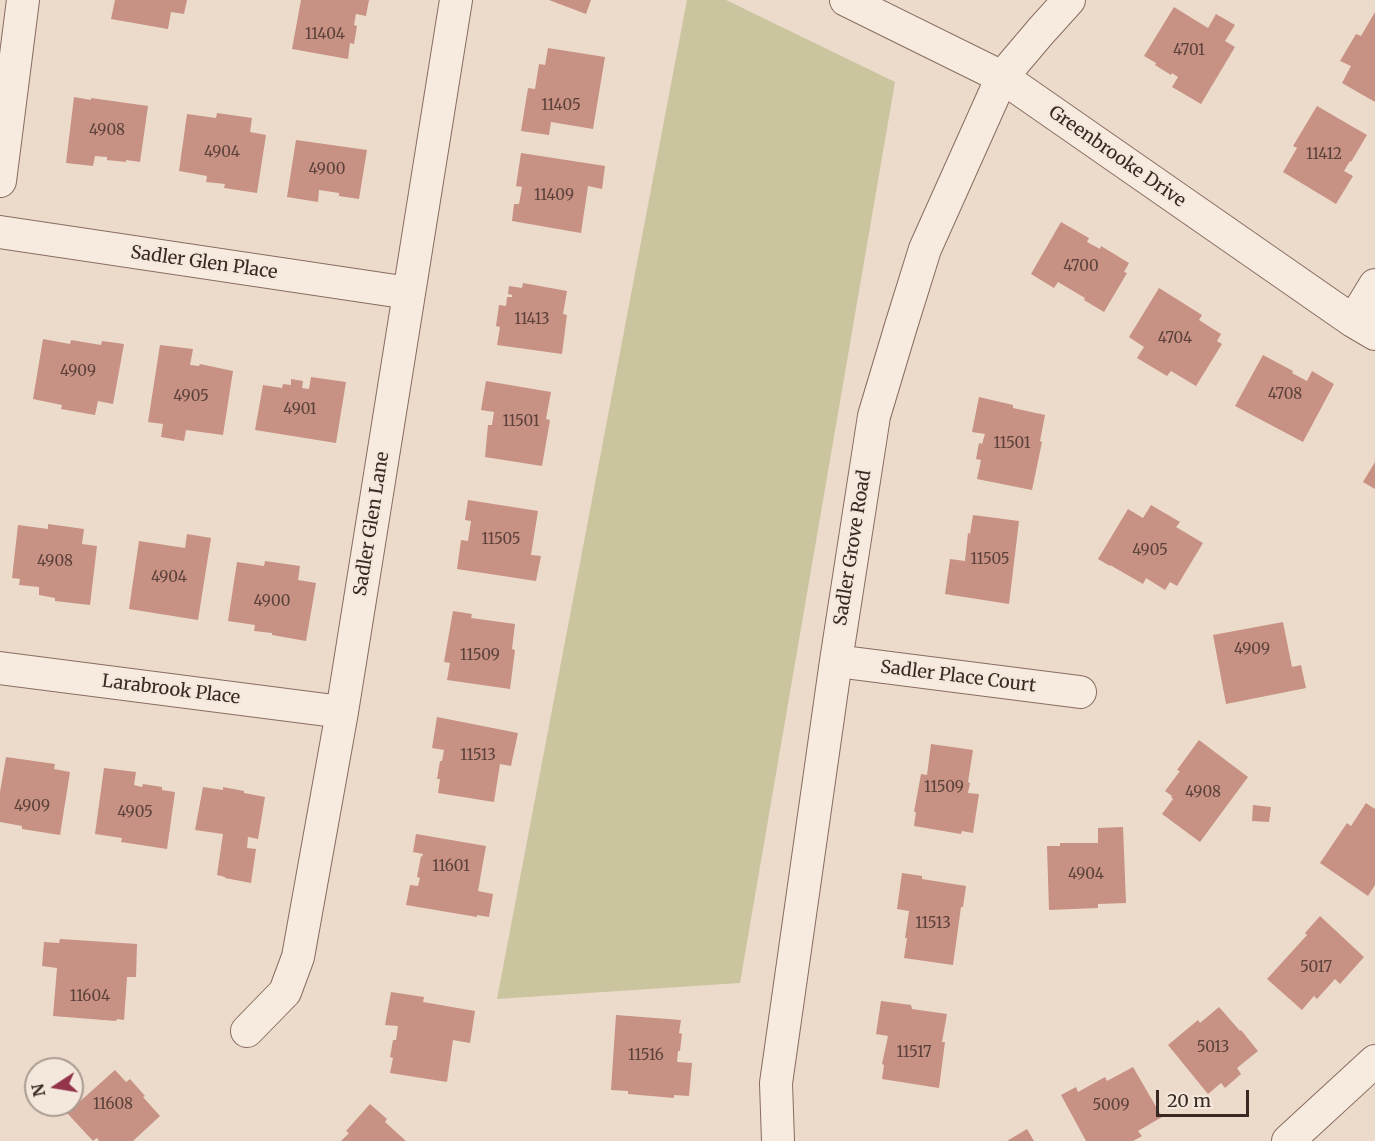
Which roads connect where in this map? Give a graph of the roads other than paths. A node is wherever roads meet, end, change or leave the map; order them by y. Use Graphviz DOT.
graph roads {
  1 [pos="23,0"];
  2 [pos="456,0"];
  3 [pos="846,0"];
  4 [pos="1069,0"];
  5 [pos="1002,78"];
  6 [pos="0,181"];
  7 [pos="0,232"];
  8 [pos="1375,285"];
  9 [pos="409,293"];
  10 [pos="1364,328"];
  11 [pos="836,661"];
  12 [pos="0,668"];
  13 [pos="1080,692"];
  14 [pos="342,712"];
  15 [pos="247,1031"];
  16 [pos="1375,1061"];
  17 [pos="778,1141"];
  18 [pos="1288,1141"];
  1 -- 6 [label="street"];
  2 -- 9 [label="street, Sadler Glen Lane"];
  3 -- 5 [label="street, Greenbrooke Drive"];
  4 -- 5 [label="street, Sadler Grove Road"];
  5 -- 10 [label="street, Greenbrooke Drive"];
  5 -- 11 [label="street, Sadler Grove Road"];
  7 -- 9 [label="street, Sadler Glen Place"];
  8 -- 10 [label="street"];
  9 -- 14 [label="street, Sadler Glen Lane"];
  11 -- 13 [label="street, Sadler Place Court"];
  11 -- 17 [label="street, Sadler Grove Road"];
  12 -- 14 [label="street, Larabrook Place"];
  14 -- 15 [label="street, Sadler Glen Lane"];
  16 -- 18 [label="street"];
}
